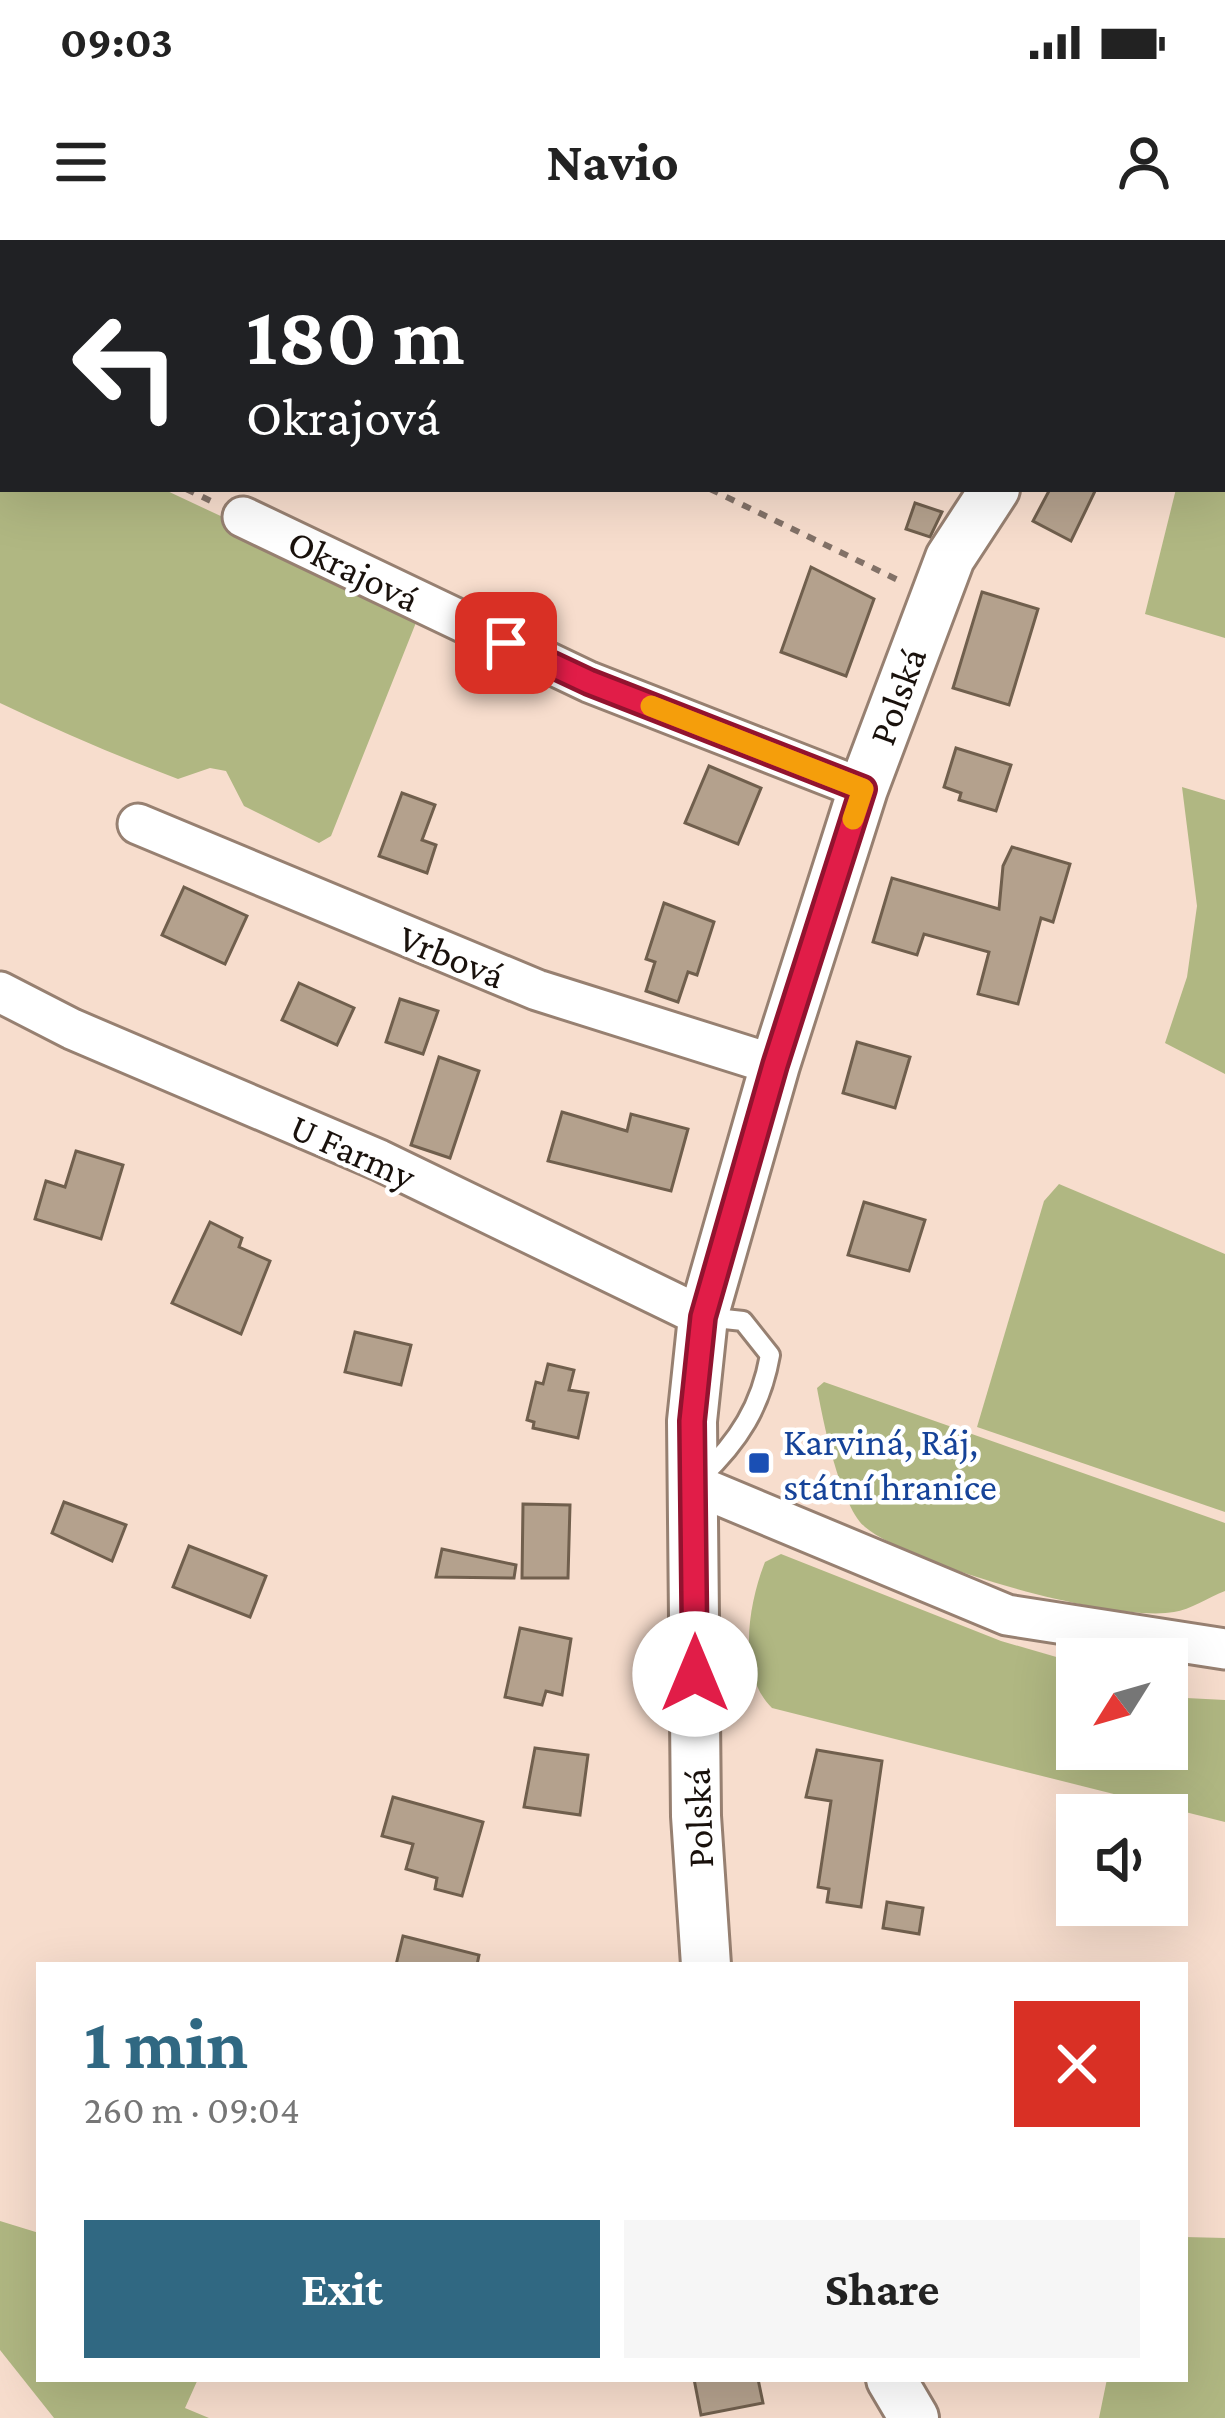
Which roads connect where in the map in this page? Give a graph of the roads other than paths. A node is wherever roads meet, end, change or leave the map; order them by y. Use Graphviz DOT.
graph roads {
  1 [pos="993,492"];
  2 [pos="243,518"];
  3 [pos="863,789"];
  4 [pos="138,824"];
  5 [pos="0,992"];
  6 [pos="775,1065"];
  7 [pos="703,1317"];
  8 [pos="693,1484"];
  9 [pos="1225,1649"];
  10 [pos="706,1962"];
  11 [pos="893,2382"];
  12 [pos="914,2418"];
  1 -- 3 [label="street, Polská"];
  2 -- 3 [label="street, Okrajová"];
  3 -- 6 [label="street, Polská"];
  4 -- 6 [label="street, Vrbová"];
  5 -- 7 [label="street, U Farmy"];
  6 -- 7 [label="street, Polská"];
  7 -- 8 [label="street, Polská"];
  7 -- 8 [label="lane"];
  8 -- 9 [label="street"];
  8 -- 10 [label="street, Polská"];
  11 -- 12 [label="street"];
}
